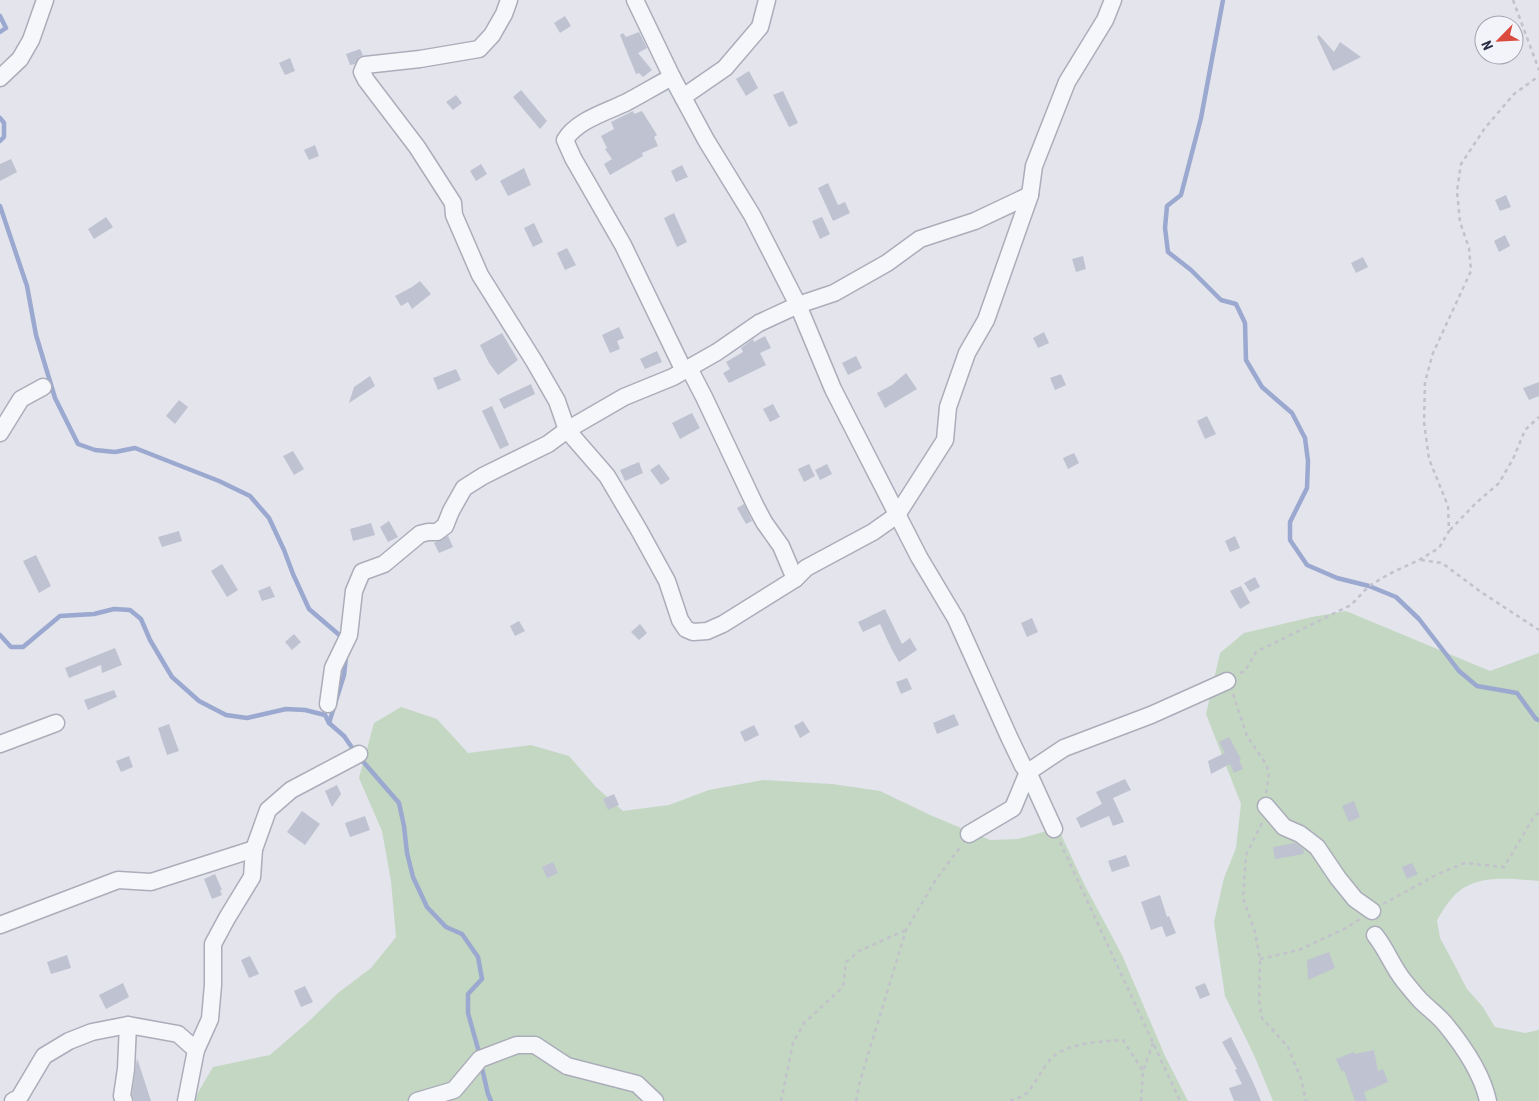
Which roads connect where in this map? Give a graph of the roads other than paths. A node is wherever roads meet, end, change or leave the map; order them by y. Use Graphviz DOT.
graph roads {
  1 [pos="45,0"];
  2 [pos="509,0"];
  3 [pos="635,0"];
  4 [pos="768,0"];
  5 [pos="1113,0"];
  6 [pos="672,77"];
  7 [pos="0,78"];
  8 [pos="683,96"];
  9 [pos="1030,195"];
  10 [pos="798,305"];
  11 [pos="686,369"];
  12 [pos="43,387"];
  13 [pos="566,430"];
  14 [pos="0,433"];
  15 [pos="897,515"];
  16 [pos="795,579"];
  17 [pos="1227,681"];
  18 [pos="328,704"];
  19 [pos="56,723"];
  20 [pos="0,744"];
  21 [pos="359,754"];
  22 [pos="1028,772"];
  23 [pos="1266,806"];
  24 [pos="1054,829"];
  25 [pos="969,834"];
  26 [pos="254,849"];
  27 [pos="1372,911"];
  28 [pos="0,925"];
  29 [pos="1376,935"];
  30 [pos="128,1025"];
  31 [pos="196,1050"];
  32 [pos="13,1101"];
  33 [pos="124,1101"];
  34 [pos="186,1101"];
  35 [pos="417,1101"];
  36 [pos="655,1101"];
  37 [pos="1488,1101"];
  1 -- 7 [label="street"];
  2 -- 13 [label="street"];
  3 -- 6 [label="street"];
  4 -- 8 [label="street"];
  5 -- 9 [label="street"];
  6 -- 8 [label="street"];
  6 -- 11 [label="street"];
  8 -- 10 [label="street"];
  9 -- 10 [label="street"];
  9 -- 15 [label="street"];
  10 -- 11 [label="street"];
  10 -- 15 [label="street"];
  11 -- 13 [label="street"];
  11 -- 16 [label="street"];
  12 -- 14 [label="street"];
  13 -- 16 [label="street"];
  13 -- 18 [label="street"];
  15 -- 16 [label="street"];
  15 -- 22 [label="street"];
  17 -- 22 [label="street"];
  19 -- 20 [label="street"];
  21 -- 26 [label="street"];
  22 -- 24 [label="street"];
  22 -- 25 [label="street"];
  23 -- 27 [label="street"];
  26 -- 28 [label="street"];
  26 -- 31 [label="street"];
  29 -- 37 [label="street"];
  30 -- 31 [label="street"];
  30 -- 32 [label="street"];
  30 -- 33 [label="street"];
  31 -- 34 [label="street"];
  35 -- 36 [label="street"];
}
